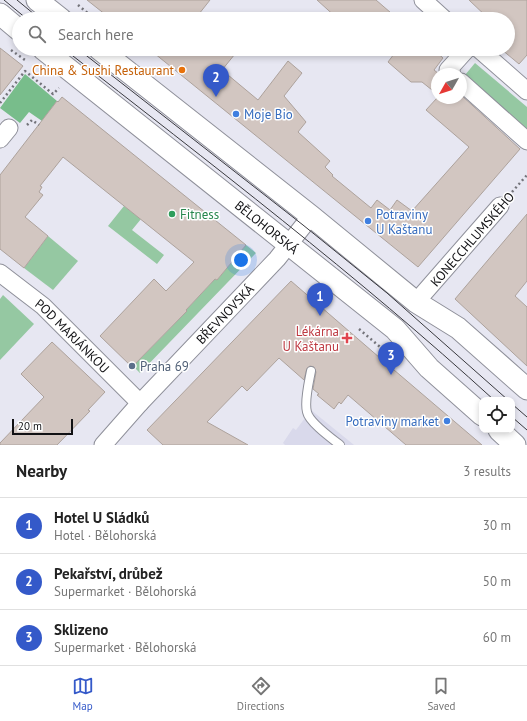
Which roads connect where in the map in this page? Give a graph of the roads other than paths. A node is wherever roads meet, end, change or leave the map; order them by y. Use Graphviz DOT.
graph roads {
  1 [pos="36,0"];
  2 [pos="423,0"];
  3 [pos="52,12"];
  4 [pos="436,12"];
  5 [pos="0,14"];
  6 [pos="12,24"];
  7 [pos="53,56"];
  8 [pos="108,56"];
  9 [pos="461,56"];
  10 [pos="487,56"];
  11 [pos="450,68"];
  12 [pos="467,87"];
  13 [pos="527,91"];
  14 [pos="527,140"];
  15 [pos="500,206"];
  16 [pos="311,216"];
  17 [pos="289,244"];
  18 [pos="0,273"];
  19 [pos="416,302"];
  20 [pos="311,371"];
  21 [pos="527,389"];
  22 [pos="140,403"];
  23 [pos="479,412"];
  24 [pos="502,433"];
  25 [pos="103,445"];
  26 [pos="340,445"];
  27 [pos="516,445"];
  1 -- 3 [label="street"];
  2 -- 4 [label="street"];
  5 -- 6 [label="street"];
  7 -- 17 [label="street, BĚLOHORSKÁ"];
  8 -- 16 [label="street"];
  9 -- 11 [label="street"];
  10 -- 13 [label="street"];
  12 -- 14 [label="street"];
  15 -- 19 [label="street, KONECCHLUMSKÉHO"];
  16 -- 17 [label="street, BŘEVNOVSKÁ"];
  16 -- 19 [label="street"];
  17 -- 22 [label="street, BŘEVNOVSKÁ"];
  17 -- 23 [label="street, BĚLOHORSKÁ"];
  18 -- 22 [label="street, POD MARJÁNKOU"];
  19 -- 21 [label="street"];
  20 -- 26 [label="lane"];
  22 -- 25 [label="street, BŘEVNOVSKÁ"];
  24 -- 27 [label="street"];
}
